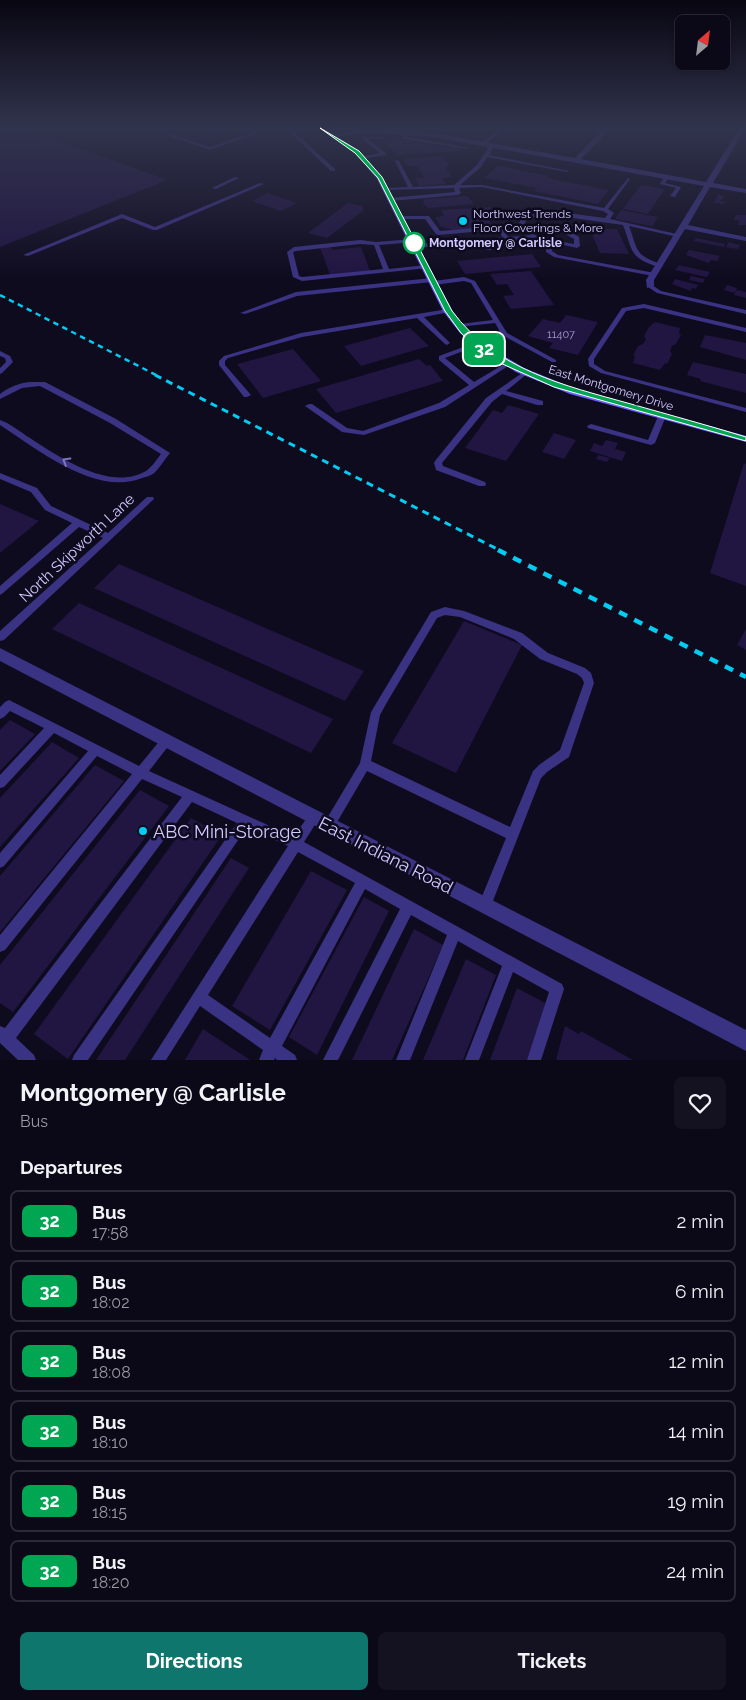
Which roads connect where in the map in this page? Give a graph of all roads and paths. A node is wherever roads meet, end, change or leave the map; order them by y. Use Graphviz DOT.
graph roads {
  1 [pos="236,178"];
  2 [pos="380,178"];
  3 [pos="406,178"];
  4 [pos="464,178"];
  5 [pos="666,178"];
  6 [pos="676,178"];
  7 [pos="711,178"];
  8 [pos="628,180"];
  9 [pos="262,184"];
  10 [pos="708,184"];
  11 [pos="456,186"];
  12 [pos="411,187"];
  13 [pos="214,188"];
  14 [pos="386,189"];
  15 [pos="746,191"];
  16 [pos="673,196"];
  17 [pos="391,199"];
  18 [pos="605,210"];
  19 [pos="401,218"];
  20 [pos="607,220"];
  21 [pos="626,224"];
  22 [pos="683,226"];
  23 [pos="525,227"];
  24 [pos="441,233"];
  25 [pos="678,235"];
  26 [pos="534,237"];
  27 [pos="507,239"];
  28 [pos="746,239"];
  29 [pos="548,240"];
  30 [pos="484,241"];
  31 [pos="376,244"];
  32 [pos="414,244"];
  33 [pos="446,244"];
  34 [pos="489,249"];
  35 [pos="26,255"];
  36 [pos="659,265"];
  37 [pos="426,267"];
  38 [pos="387,271"];
  39 [pos="653,274"];
  40 [pos="433,281"];
  41 [pos="650,286"];
  42 [pos="448,311"];
  43 [pos="746,312"];
  44 [pos="243,313"];
  45 [pos="419,316"];
  46 [pos="497,321"];
  47 [pos="460,326"];
  48 [pos="746,330"];
  49 [pos="448,343"];
  50 [pos="477,344"];
  51 [pos="0,353"];
  52 [pos="554,361"];
  53 [pos="508,364"];
  54 [pos="0,372"];
  55 [pos="525,373"];
  56 [pos="474,384"];
  57 [pos="500,391"];
  58 [pos="247,395"];
  59 [pos="0,397"];
  60 [pos="540,403"];
  61 [pos="309,406"];
  62 [pos="746,410"];
  63 [pos="662,416"];
  64 [pos="0,422"];
  65 [pos="591,426"];
  66 [pos="746,439"];
  67 [pos="0,476"];
  68 [pos="110,481"];
  69 [pos="482,484"];
  70 [pos="150,499"];
  71 [pos="78,523"];
  72 [pos="109,537"];
  73 [pos="0,591"];
  74 [pos="0,637"];
  75 [pos="0,654"];
  76 [pos="0,714"];
  77 [pos="52,728"];
  78 [pos="166,741"];
  79 [pos="96,750"];
  80 [pos="365,764"];
  81 [pos="142,773"];
  82 [pos="0,783"];
  83 [pos="190,796"];
  84 [pos="322,821"];
  85 [pos="244,822"];
  86 [pos="512,836"];
  87 [pos="296,844"];
  88 [pos="0,862"];
  89 [pos="363,881"];
  90 [pos="408,906"];
  91 [pos="484,906"];
  92 [pos="455,932"];
  93 [pos="0,946"];
  94 [pos="510,963"];
  95 [pos="199,997"];
  96 [pos="3,1036"];
  97 [pos="746,1041"];
  98 [pos="269,1054"];
  99 [pos="29,1060"];
  100 [pos="79,1060"];
  101 [pos="158,1060"];
  102 [pos="290,1060"];
  103 [pos="330,1060"];
  104 [pos="402,1060"];
  105 [pos="472,1060"];
  106 [pos="534,1060"];
  1 -- 13 [label="lane"];
  2 -- 14 [label="main road, East Montgomery Drive"];
  3 -- 12 [label="lane"];
  4 -- 11 [label="lane"];
  5 -- 16 [label="lane"];
  6 -- 10 [label="street"];
  7 -- 10 [label="street"];
  8 -- 18 [label="lane"];
  9 -- 35 [label="lane"];
  10 -- 15 [label="street"];
  10 -- 22 [label="street"];
  11 -- 12 [label="lane"];
  11 -- 17 [label="lane"];
  11 -- 18 [label="lane"];
  12 -- 14 [label="lane"];
  14 -- 17 [label="main road, East Montgomery Drive"];
  17 -- 19 [label="main road, East Montgomery Drive"];
  18 -- 20 [label="lane"];
  19 -- 24 [label="lane"];
  19 -- 32 [label="main road, East Montgomery Drive"];
  20 -- 21 [label="lane"];
  20 -- 23 [label="lane"];
  21 -- 25 [label="lane"];
  21 -- 36 [label="lane"];
  22 -- 25 [label="street"];
  22 -- 28 [label="street"];
  23 -- 26 [label="lane"];
  23 -- 29 [label="lane"];
  24 -- 27 [label="lane"];
  24 -- 33 [label="lane"];
  25 -- 36 [label="street"];
  26 -- 27 [label="street"];
  26 -- 29 [label="street"];
  27 -- 30 [label="street"];
  29 -- 39 [label="lane"];
  30 -- 33 [label="street"];
  30 -- 34 [label="lane"];
  31 -- 32 [label="lane"];
  31 -- 38 [label="lane"];
  31 -- 38 [label="lane"];
  32 -- 33 [label="street"];
  32 -- 37 [label="main road, East Montgomery Drive"];
  36 -- 39 [label="street"];
  37 -- 38 [label="lane"];
  37 -- 40 [label="main road, East Montgomery Drive"];
  39 -- 41 [label="street"];
  40 -- 42 [label="main road, East Montgomery Drive"];
  40 -- 44 [label="lane"];
  40 -- 46 [label="lane"];
  41 -- 43 [label="lane"];
  42 -- 45 [label="lane"];
  42 -- 47 [label="main road, East Montgomery Drive"];
  45 -- 49 [label="lane"];
  45 -- 58 [label="lane"];
  46 -- 47 [label="lane"];
  46 -- 52 [label="lane"];
  47 -- 50 [label="main road, East Montgomery Drive"];
  48 -- 62 [label="lane"];
  50 -- 53 [label="main road, East Montgomery Drive"];
  50 -- 56 [label="lane"];
  51 -- 54 [label="lane"];
  53 -- 55 [label="main road, East Montgomery Drive"];
  53 -- 56 [label="lane"];
  55 -- 57 [label="lane"];
  55 -- 63 [label="main road, East Montgomery Drive"];
  56 -- 61 [label="lane"];
  57 -- 60 [label="lane"];
  57 -- 69 [label="lane"];
  59 -- 68 [label="lane"];
  63 -- 65 [label="lane"];
  63 -- 66 [label="main road, East Montgomery Drive"];
  68 -- 64 [label="lane, one-way"];
  67 -- 71 [label="lane"];
  70 -- 72 [label="lane, North Skipworth Lane"];
  71 -- 72 [label="lane"];
  71 -- 73 [label="lane"];
  72 -- 74 [label="lane, North Skipworth Lane"];
  75 -- 78 [label="street, East Indiana Road"];
  76 -- 77 [label="lane"];
  77 -- 79 [label="lane"];
  77 -- 82 [label="lane"];
  78 -- 81 [label="lane"];
  78 -- 84 [label="street, East Indiana Road"];
  79 -- 81 [label="lane"];
  79 -- 88 [label="lane"];
  80 -- 84 [label="lane"];
  80 -- 86 [label="lane"];
  80 -- 86 [label="lane"];
  81 -- 83 [label="lane"];
  81 -- 93 [label="lane"];
  83 -- 85 [label="lane"];
  83 -- 96 [label="lane"];
  84 -- 87 [label="lane"];
  84 -- 91 [label="street, East Indiana Road"];
  85 -- 87 [label="lane"];
  85 -- 100 [label="lane"];
  86 -- 91 [label="lane"];
  87 -- 89 [label="lane"];
  87 -- 95 [label="lane"];
  89 -- 90 [label="lane"];
  89 -- 98 [label="lane"];
  90 -- 92 [label="lane"];
  90 -- 103 [label="lane"];
  91 -- 97 [label="street, East Indiana Road"];
  92 -- 94 [label="lane"];
  92 -- 104 [label="lane"];
  94 -- 105 [label="lane"];
  94 -- 106 [label="lane"];
  95 -- 98 [label="lane"];
  95 -- 101 [label="lane"];
  96 -- 99 [label="lane"];
  98 -- 102 [label="lane"];
}
